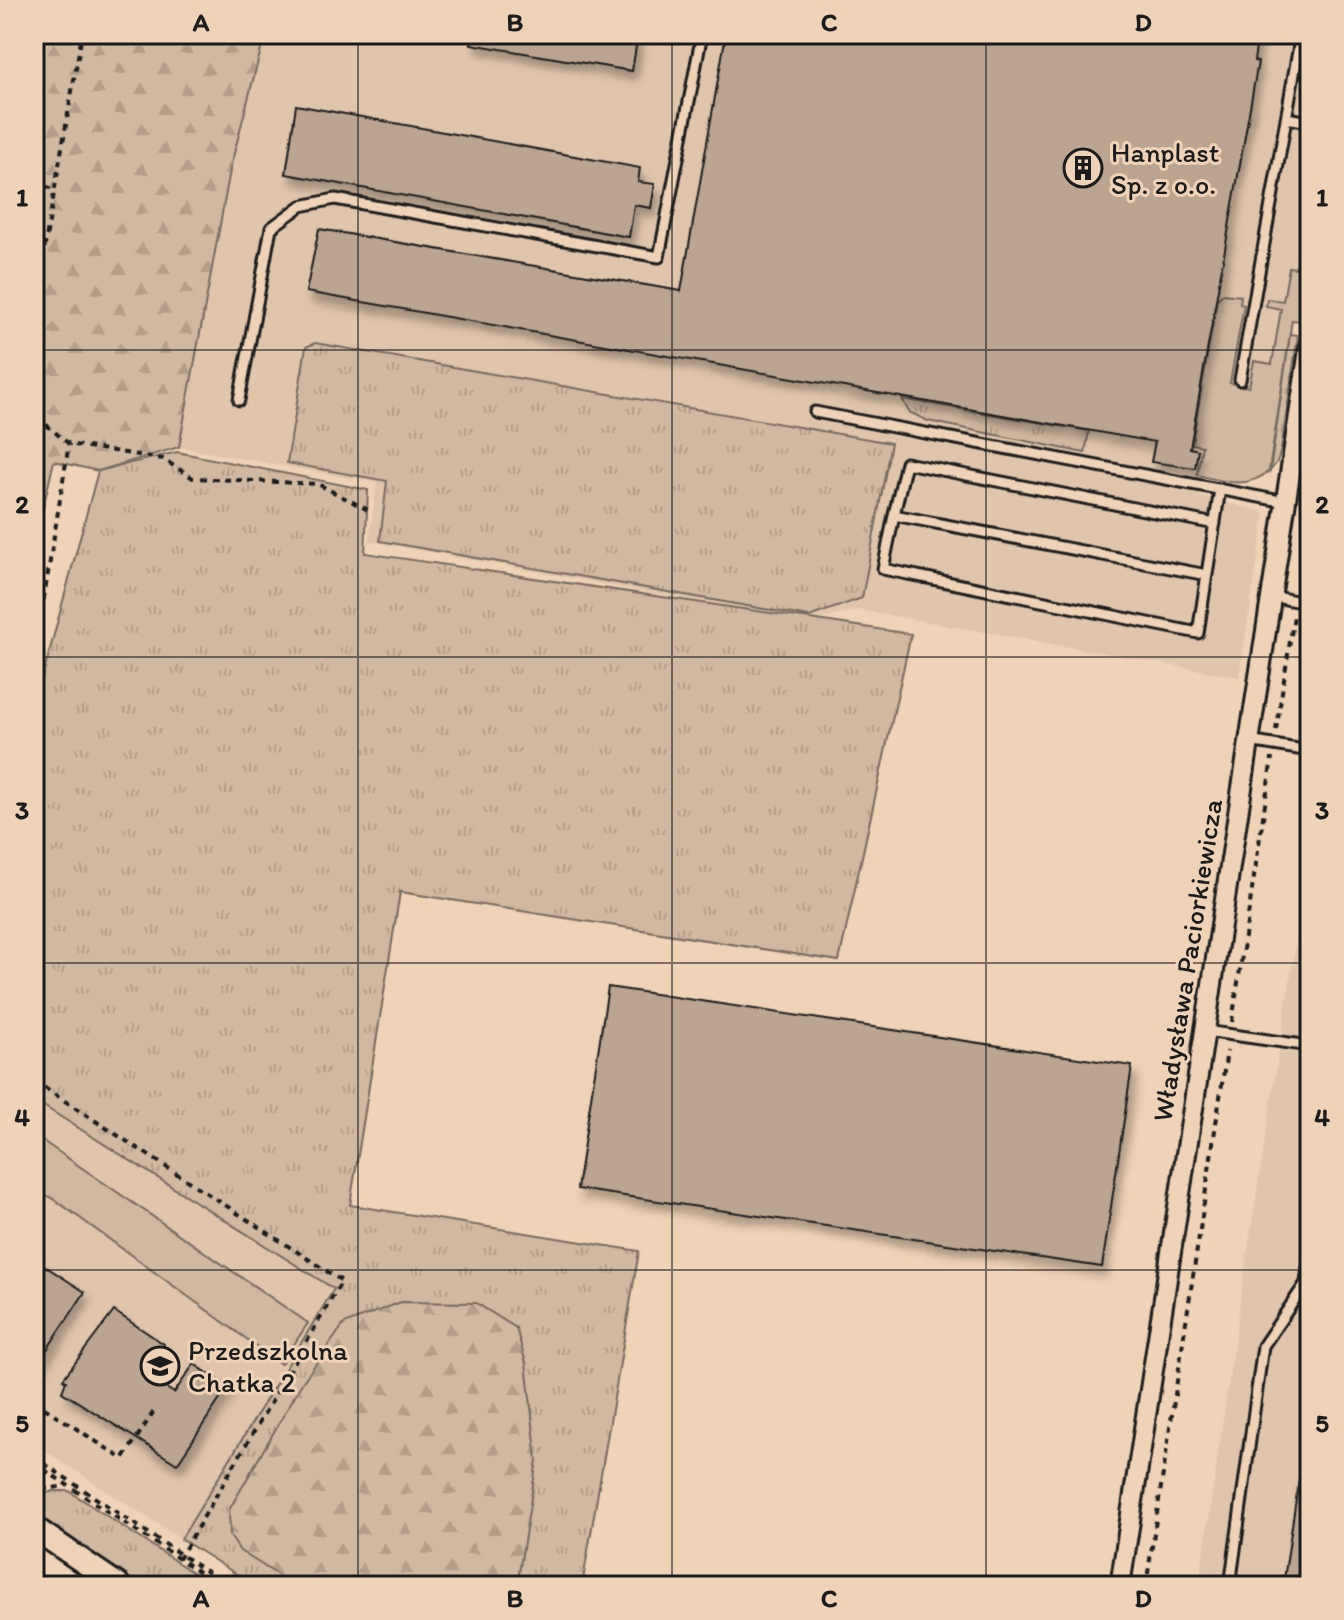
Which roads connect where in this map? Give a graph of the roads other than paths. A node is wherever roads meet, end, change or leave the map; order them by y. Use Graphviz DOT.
graph roads {
  1 [pos="702,34"];
  2 [pos="1301,34"];
  3 [pos="1286,118"];
  4 [pos="1310,122"];
  5 [pos="1310,343"];
  6 [pos="1240,380"];
  7 [pos="239,400"];
  8 [pos="815,412"];
  9 [pos="1220,489"];
  10 [pos="1286,502"];
  11 [pos="894,515"];
  12 [pos="1215,524"];
  13 [pos="1207,575"];
  14 [pos="1271,596"];
  15 [pos="1310,604"];
  16 [pos="1249,741"];
  17 [pos="1310,751"];
  18 [pos="1205,1031"];
  19 [pos="1310,1046"];
  20 [pos="1310,1253"];
  21 [pos="34,1528"];
  22 [pos="119,1586"];
  23 [pos="1120,1586"];
  24 [pos="1230,1586"];
  1 -- 7 [label="lane"];
  2 -- 3 [label="lane"];
  3 -- 4 [label="lane"];
  3 -- 6 [label="lane"];
  5 -- 10 [label="street, Władysława Paciorkiewicza"];
  8 -- 9 [label="lane"];
  9 -- 10 [label="lane"];
  9 -- 12 [label="lane"];
  10 -- 14 [label="street, Władysława Paciorkiewicza"];
  11 -- 12 [label="lane"];
  11 -- 13 [label="lane"];
  11 -- 13 [label="lane"];
  12 -- 13 [label="lane"];
  14 -- 15 [label="lane"];
  14 -- 16 [label="street, Władysława Paciorkiewicza"];
  16 -- 17 [label="lane"];
  16 -- 18 [label="street, Władysława Paciorkiewicza"];
  18 -- 19 [label="lane"];
  18 -- 23 [label="street, Władysława Paciorkiewicza"];
  20 -- 24 [label="lane"];
  21 -- 22 [label="street"];
}
